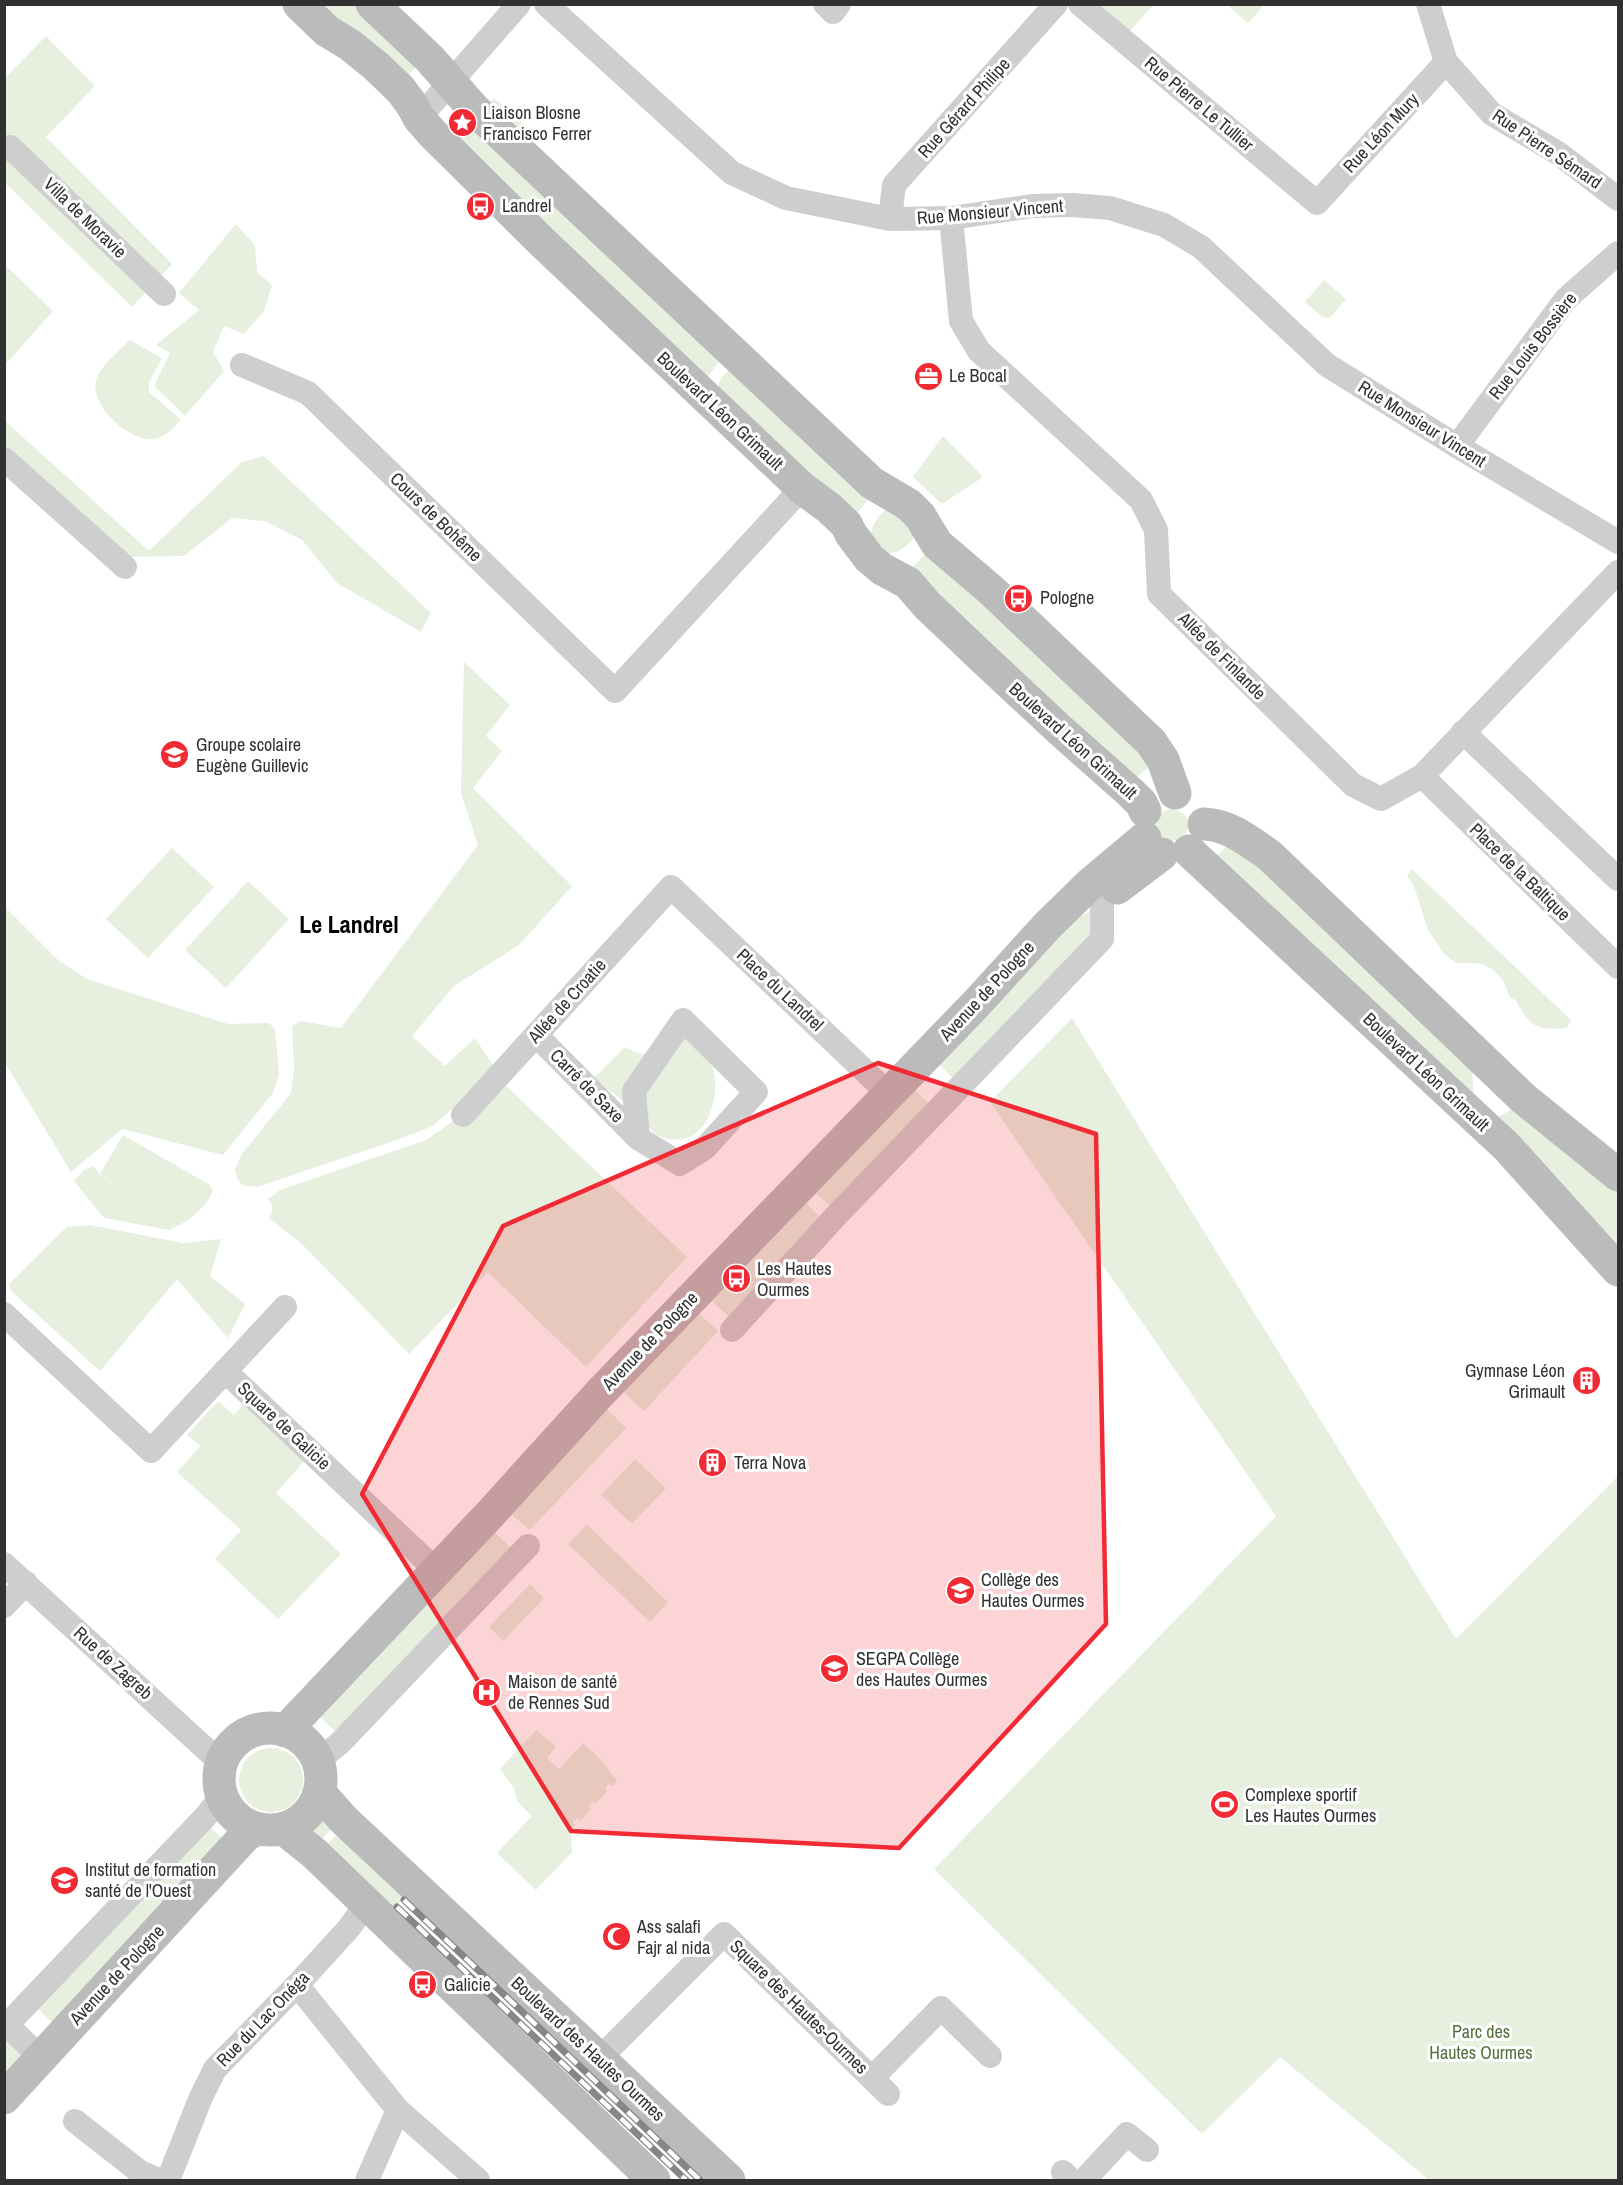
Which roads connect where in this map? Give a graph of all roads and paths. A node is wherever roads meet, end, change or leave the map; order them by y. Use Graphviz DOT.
graph roads {
  1 [pos="299,4"];
  2 [pos="372,4"];
  3 [pos="519,4"];
  4 [pos="546,4"];
  5 [pos="1056,4"];
  6 [pos="1080,4"];
  7 [pos="1428,4"];
  8 [pos="1446,62"];
  9 [pos="450,82"];
  10 [pos="418,118"];
  11 [pos="4,148"];
  12 [pos="1618,199"];
  13 [pos="1317,203"];
  14 [pos="951,218"];
  15 [pos="890,219"];
  16 [pos="1618,253"];
  17 [pos="164,294"];
  18 [pos="242,365"];
  19 [pos="1456,446"];
  20 [pos="4,459"];
  21 [pos="802,488"];
  22 [pos="1618,542"];
  23 [pos="125,567"];
  24 [pos="1618,572"];
  25 [pos="1463,732"];
  26 [pos="1422,776"];
  27 [pos="1169,836"];
  28 [pos="1618,879"];
  29 [pos="671,887"];
  30 [pos="1102,894"];
  31 [pos="1070,905"];
  32 [pos="1618,967"];
  33 [pos="536,1035"];
  34 [pos="889,1094"];
  35 [pos="463,1115"];
  36 [pos="638,1138"];
  37 [pos="1618,1175"];
  38 [pos="1613,1260"];
  39 [pos="285,1307"];
  40 [pos="4,1314"];
  41 [pos="732,1330"];
  42 [pos="225,1371"];
  43 [pos="528,1546"];
  44 [pos="4,1564"];
  45 [pos="437,1571"];
  46 [pos="26,1583"];
  47 [pos="4,1606"];
  48 [pos="285,1731"];
  49 [pos="221,1763"];
  50 [pos="320,1780"];
  51 [pos="222,1796"];
  52 [pos="270,1829"];
  53 [pos="366,1904"];
  54 [pos="297,1985"];
  55 [pos="6,2026"];
  56 [pos="990,2056"];
  57 [pos="41,2058"];
  58 [pos="599,2059"];
  59 [pos="4,2098"];
  60 [pos="398,2110"];
  61 [pos="75,2121"];
  62 [pos="1148,2150"];
  63 [pos="1073,2178"];
  64 [pos="159,2181"];
  65 [pos="168,2181"];
  66 [pos="367,2181"];
  67 [pos="478,2181"];
  68 [pos="654,2181"];
  69 [pos="729,2181"];
  1 -- 10 [label="main road, Boulevard Léon Grimault"];
  2 -- 9 [label="main road"];
  3 -- 9 [label="street"];
  4 -- 15 [label="street, Rue Monsieur Vincent"];
  5 -- 15 [label="street, Rue Gérard Philipe"];
  6 -- 13 [label="street, Rue Pierre Le Tullier"];
  7 -- 8 [label="street, Rue Pierre Sémard"];
  8 -- 12 [label="street, Rue Pierre Sémard"];
  8 -- 13 [label="street, Rue Léon Mury"];
  9 -- 10 [label="street"];
  9 -- 27 [label="main road"];
  10 -- 21 [label="main road, Boulevard Léon Grimault"];
  11 -- 17 [label="street, Villa de Moravie"];
  14 -- 15 [label="street, Rue Monsieur Vincent"];
  14 -- 19 [label="street, Rue Monsieur Vincent"];
  14 -- 26 [label="street, Allée de Finlande"];
  16 -- 19 [label="street, Rue Louis Bossière"];
  18 -- 21 [label="street, Cours de Bohême"];
  19 -- 22 [label="street, Rue Monsieur Vincent"];
  20 -- 23 [label="street"];
  21 -- 27 [label="main road, Boulevard Léon Grimault"];
  24 -- 25 [label="street, Allée de Finlande"];
  25 -- 26 [label="street, Allée de Finlande"];
  25 -- 28 [label="street"];
  26 -- 32 [label="street, Place de la Baltique"];
  27 -- 30 [label="main road, Avenue de Pologne"];
  27 -- 31 [label="main road, Avenue de Pologne"];
  27 -- 37 [label="main road"];
  27 -- 38 [label="main road, Boulevard Léon Grimault"];
  29 -- 33 [label="street, Allée de Croatie"];
  29 -- 34 [label="street, Place du Landrel"];
  30 -- 31 [label="main road, Avenue de Pologne"];
  30 -- 41 [label="street"];
  31 -- 34 [label="main road, Avenue de Pologne"];
  33 -- 35 [label="street, Allée de Croatie"];
  33 -- 36 [label="street, Carré de Saxe"];
  34 -- 45 [label="main road, Avenue de Pologne"];
  36 -- 36 [label="street, Carré de Saxe"];
  39 -- 42 [label="street"];
  40 -- 42 [label="street, Square de Galicie"];
  42 -- 45 [label="street, Square de Galicie"];
  43 -- 50 [label="street"];
  44 -- 46 [label="street, Rue de Zagreb"];
  45 -- 48 [label="main road, Avenue de Pologne"];
  46 -- 47 [label="street"];
  46 -- 49 [label="street, Rue de Zagreb"];
  48 -- 49 [label="main road"];
  48 -- 50 [label="main road"];
  49 -- 51 [label="main road"];
  50 -- 52 [label="main road"];
  50 -- 58 [label="main road, Boulevard des Hautes Ourmes"];
  51 -- 52 [label="main road"];
  51 -- 55 [label="street"];
  52 -- 53 [label="main road"];
  52 -- 57 [label="main road, Avenue de Pologne"];
  53 -- 54 [label="street, Rue du Lac Onéga"];
  53 -- 68 [label="main road"];
  54 -- 60 [label="street"];
  54 -- 65 [label="street, Rue du Lac Onéga"];
  55 -- 57 [label="street"];
  56 -- 58 [label="street, Square des Hautes-Ourmes"];
  57 -- 59 [label="main road, Avenue de Pologne"];
  58 -- 69 [label="main road, Boulevard des Hautes Ourmes"];
  60 -- 66 [label="street"];
  60 -- 67 [label="street"];
  61 -- 64 [label="street"];
  62 -- 63 [label="street"];
}
